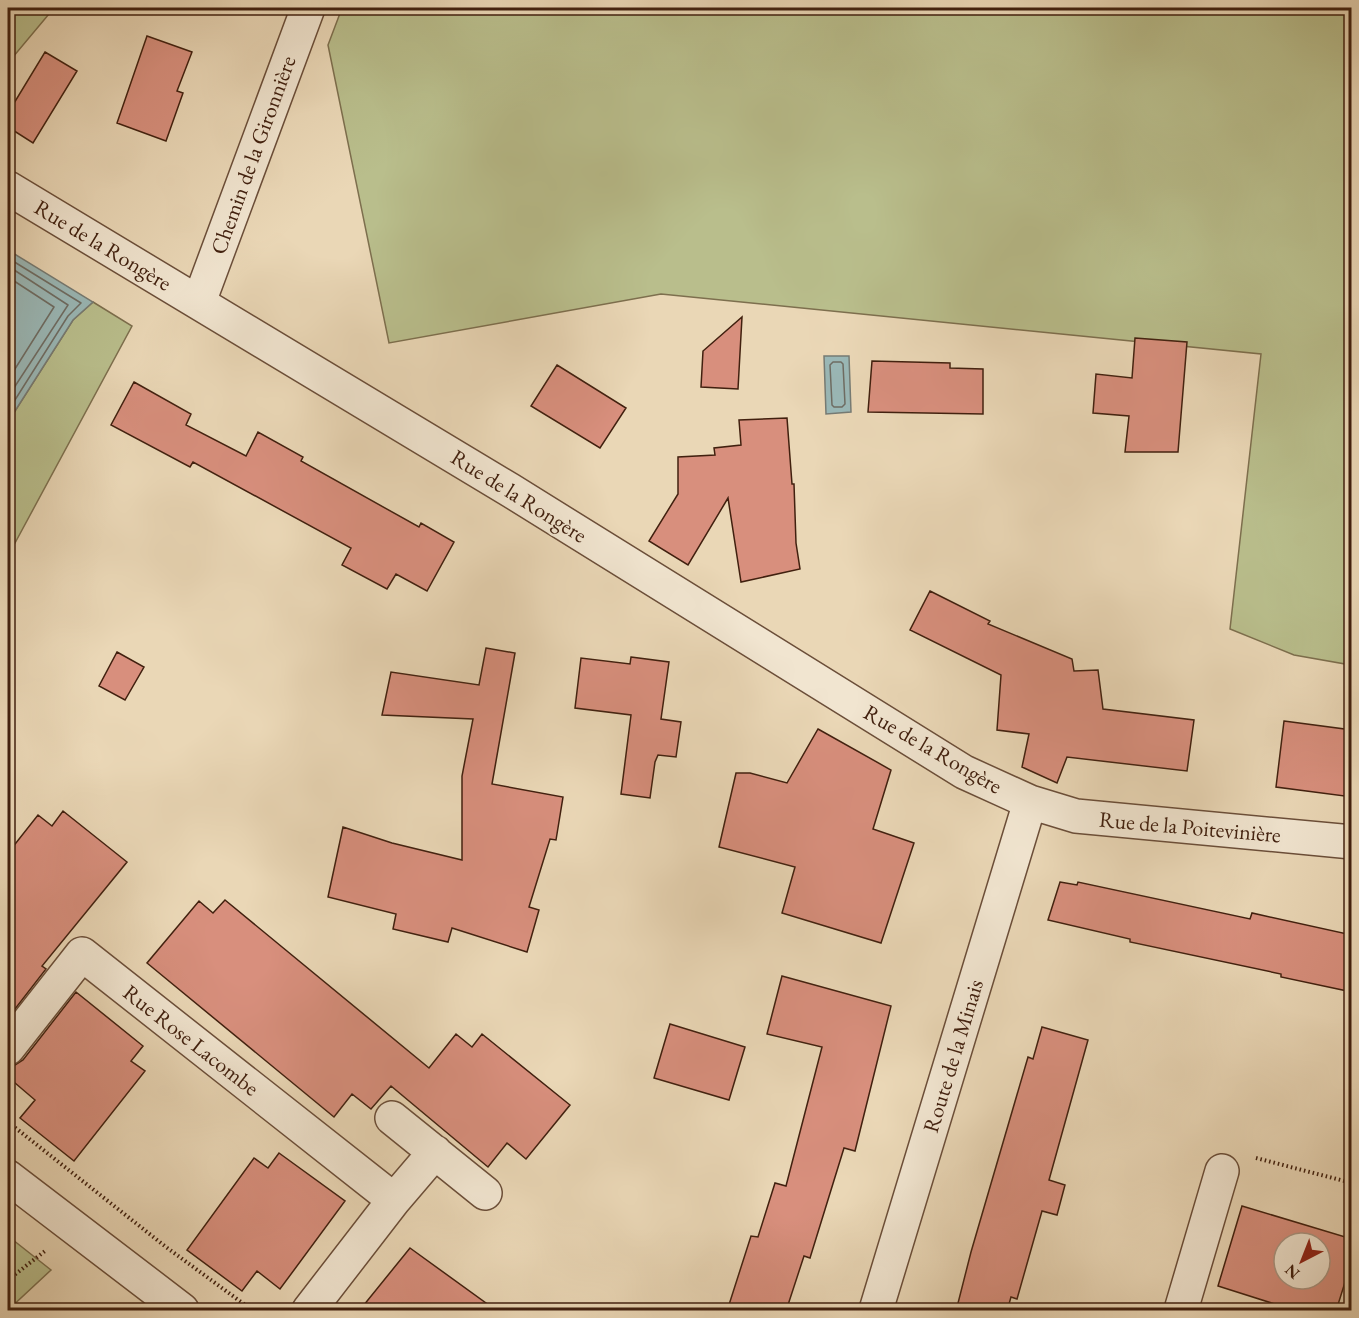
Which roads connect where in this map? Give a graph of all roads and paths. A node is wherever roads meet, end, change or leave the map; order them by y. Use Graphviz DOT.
graph roads {
  1 [pos="308,8"];
  2 [pos="8,188"];
  3 [pos="198,303"];
  4 [pos="1030,802"];
  5 [pos="1352,842"];
  6 [pos="8,1048"];
  7 [pos="392,1118"];
  8 [pos="8,1122"];
  9 [pos="435,1152"];
  10 [pos="1222,1171"];
  11 [pos="8,1177"];
  12 [pos="1352,1183"];
  13 [pos="485,1193"];
  14 [pos="394,1200"];
  15 [pos="47,1249"];
  16 [pos="8,1280"];
  17 [pos="182,1311"];
  18 [pos="252,1311"];
  19 [pos="309,1311"];
  20 [pos="876,1311"];
  21 [pos="1181,1311"];
  1 -- 3 [label="street, Chemin de la Gironnière"];
  2 -- 3 [label="street, Rue de la Rongère"];
  3 -- 4 [label="street, Rue de la Rongère"];
  4 -- 5 [label="street, Rue de la Poitevinière"];
  4 -- 20 [label="street, Route de la Minais"];
  6 -- 14 [label="street, Rue Rose Lacombe"];
  7 -- 9 [label="street"];
  8 -- 18 [label="path"];
  9 -- 13 [label="street"];
  9 -- 14 [label="street"];
  10 -- 12 [label="path"];
  10 -- 21 [label="street"];
  11 -- 17 [label="street"];
  14 -- 19 [label="street"];
  15 -- 16 [label="path"];
}
